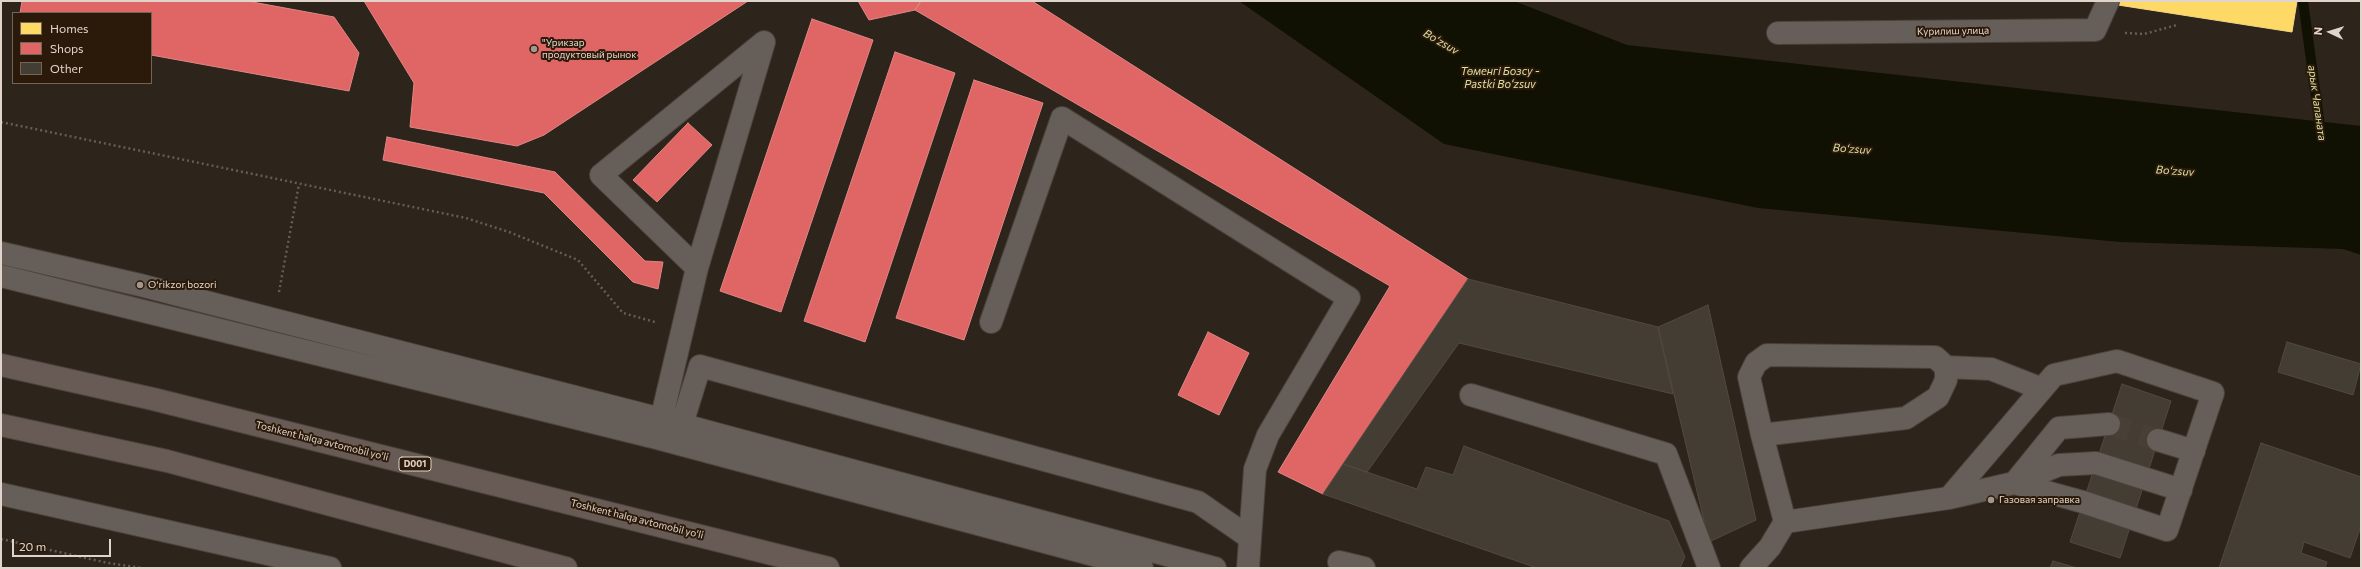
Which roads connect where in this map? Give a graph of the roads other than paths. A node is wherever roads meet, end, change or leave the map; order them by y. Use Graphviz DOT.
graph roads {
  1 [pos="2108,1"];
  2 [pos="1778,33"];
  3 [pos="1,253"];
  4 [pos="697,268"];
  5 [pos="1,276"];
  6 [pos="991,322"];
  7 [pos="1,365"];
  8 [pos="1946,367"];
  9 [pos="2042,389"];
  10 [pos="1471,395"];
  11 [pos="682,424"];
  12 [pos="2109,424"];
  13 [pos="1,425"];
  14 [pos="659,428"];
  15 [pos="1268,435"];
  16 [pos="1762,435"];
  17 [pos="2158,440"];
  18 [pos="2194,451"];
  19 [pos="2014,483"];
  20 [pos="2181,490"];
  21 [pos="1,494"];
  22 [pos="1949,498"];
  23 [pos="1785,522"];
  24 [pos="1250,538"];
  25 [pos="491,548"];
  26 [pos="1339,562"];
  27 [pos="1760,566"];
  28 [pos="330,568"];
  29 [pos="523,568"];
  30 [pos="566,568"];
  31 [pos="828,568"];
  32 [pos="1142,568"];
  33 [pos="1215,568"];
  34 [pos="1248,568"];
  35 [pos="1259,568"];
  36 [pos="1364,568"];
  37 [pos="1709,568"];
  1 -- 2 [label="street, Курилиш улица"];
  3 -- 14 [label="street"];
  4 -- 4 [label="street"];
  4 -- 14 [label="street"];
  5 -- 14 [label="street"];
  6 -- 15 [label="street"];
  7 -- 31 [label="highway, Toshkent halqa avtomobil yo'li / D001"];
  8 -- 9 [label="street"];
  8 -- 16 [label="street"];
  8 -- 16 [label="street"];
  9 -- 18 [label="street"];
  9 -- 22 [label="street"];
  10 -- 37 [label="street"];
  11 -- 14 [label="street"];
  11 -- 24 [label="street"];
  11 -- 33 [label="street"];
  12 -- 19 [label="street"];
  13 -- 25 [label="highway"];
  14 -- 32 [label="street"];
  15 -- 24 [label="street"];
  15 -- 35 [label="street"];
  16 -- 23 [label="street"];
  17 -- 18 [label="street"];
  18 -- 20 [label="street"];
  19 -- 20 [label="street"];
  19 -- 20 [label="street"];
  19 -- 22 [label="street"];
  21 -- 28 [label="street"];
  22 -- 23 [label="street"];
  23 -- 27 [label="street"];
  24 -- 34 [label="street"];
  25 -- 29 [label="highway"];
  25 -- 30 [label="highway"];
  26 -- 36 [label="street"];
}
